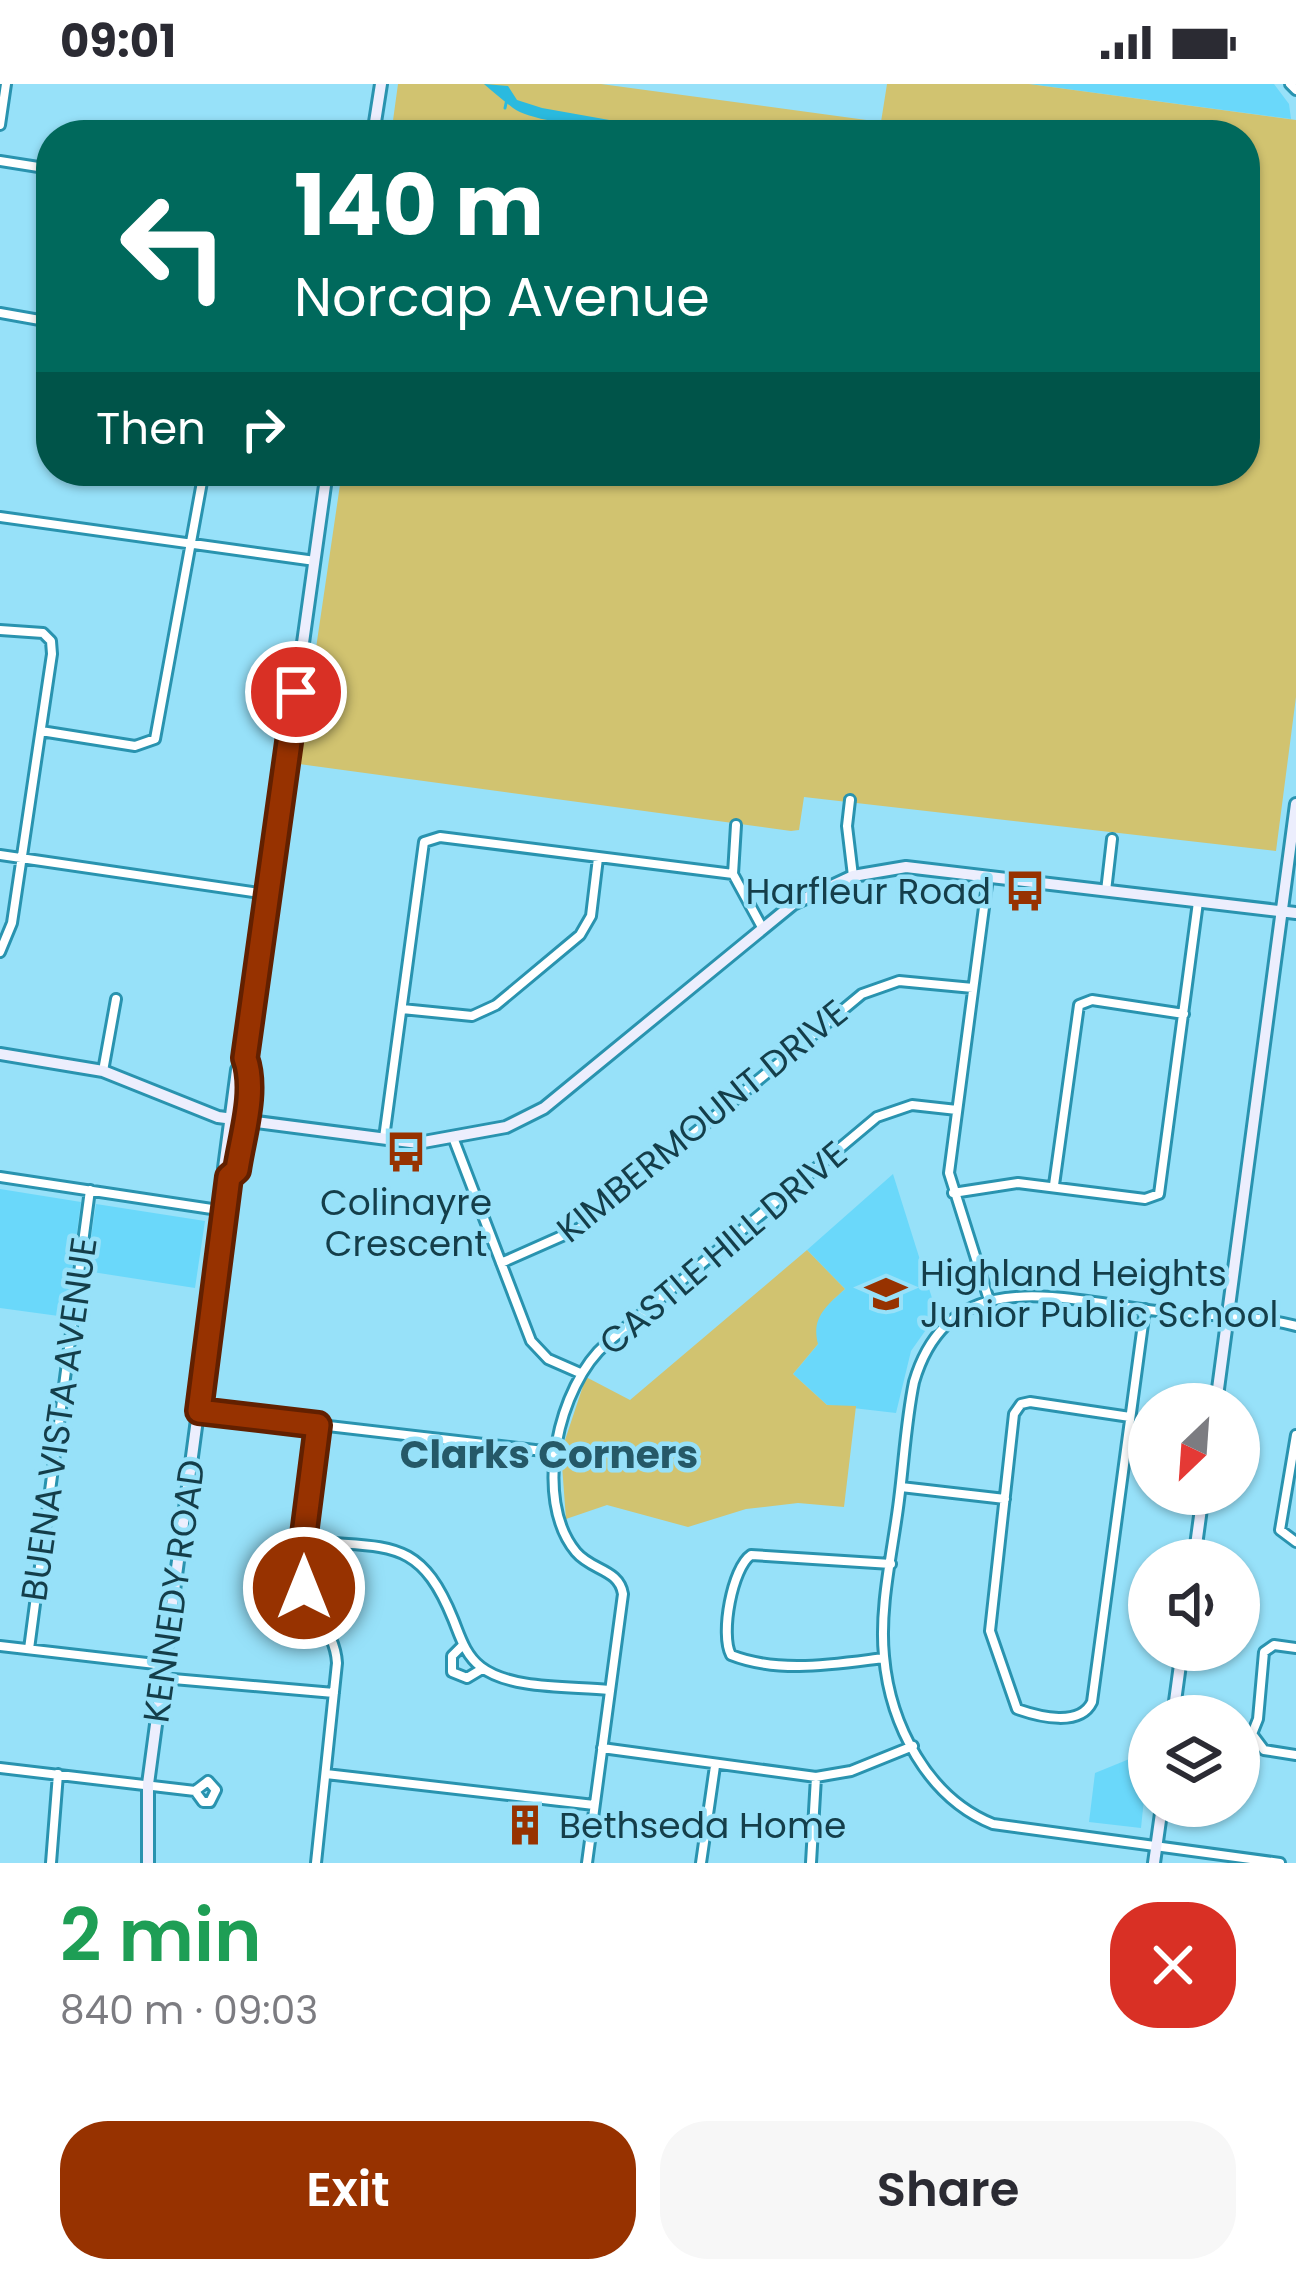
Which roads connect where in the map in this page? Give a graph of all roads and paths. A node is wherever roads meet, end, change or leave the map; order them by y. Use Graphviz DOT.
graph roads {
  1 [pos="6,84"];
  2 [pos="381,84"];
  3 [pos="375,120"];
  4 [pos="0,125"];
  5 [pos="0,160"];
  6 [pos="36,167"];
  7 [pos="0,314"];
  8 [pos="36,320"];
  9 [pos="202,486"];
  10 [pos="325,486"];
  11 [pos="0,517"];
  12 [pos="193,543"];
  13 [pos="315,560"];
  14 [pos="0,629"];
  15 [pos="40,731"];
  16 [pos="850,800"];
  17 [pos="1296,805"];
  18 [pos="736,825"];
  19 [pos="1112,838"];
  20 [pos="0,855"];
  21 [pos="22,858"];
  22 [pos="598,858"];
  23 [pos="733,874"];
  24 [pos="853,876"];
  25 [pos="988,877"];
  26 [pos="1106,891"];
  27 [pos="266,894"];
  28 [pos="1198,902"];
  29 [pos="1289,912"];
  30 [pos="763,929"];
  31 [pos="0,952"];
  32 [pos="973,988"];
  33 [pos="116,999"];
  34 [pos="402,1009"];
  35 [pos="1184,1014"];
  36 [pos="0,1054"];
  37 [pos="245,1058"];
  38 [pos="103,1071"];
  39 [pos="957,1110"];
  40 [pos="231,1119"];
  41 [pos="245,1121"];
  42 [pos="384,1139"];
  43 [pos="454,1140"];
  44 [pos="229,1177"];
  45 [pos="0,1178"];
  46 [pos="1054,1185"];
  47 [pos="89,1190"];
  48 [pos="953,1193"];
  49 [pos="225,1211"];
  50 [pos="501,1263"];
  51 [pos="989,1300"];
  52 [pos="1145,1310"];
  53 [pos="1228,1318"];
  54 [pos="1296,1326"];
  55 [pos="580,1373"];
  56 [pos="1135,1383"];
  57 [pos="1219,1383"];
  58 [pos="199,1411"];
  59 [pos="1128,1417"];
  60 [pos="318,1425"];
  61 [pos="1128,1432"];
  62 [pos="1296,1436"];
  63 [pos="552,1452"];
  64 [pos="901,1487"];
  65 [pos="1005,1499"];
  66 [pos="303,1540"];
  67 [pos="1296,1542"];
  68 [pos="891,1564"];
  69 [pos="463,1645"];
  70 [pos="0,1646"];
  71 [pos="29,1648"];
  72 [pos="1296,1648"];
  73 [pos="884,1658"];
  74 [pos="482,1669"];
  75 [pos="163,1672"];
  76 [pos="609,1690"];
  77 [pos="334,1693"];
  78 [pos="913,1746"];
  79 [pos="602,1748"];
  80 [pos="1296,1755"];
  81 [pos="715,1766"];
  82 [pos="0,1768"];
  83 [pos="58,1774"];
  84 [pos="326,1774"];
  85 [pos="816,1777"];
  86 [pos="148,1784"];
  87 [pos="195,1791"];
  88 [pos="594,1805"];
  89 [pos="1159,1827"];
  90 [pos="1157,1843"];
  91 [pos="51,1863"];
  92 [pos="148,1863"];
  93 [pos="316,1863"];
  94 [pos="586,1863"];
  95 [pos="701,1863"];
  96 [pos="811,1863"];
  97 [pos="1154,1863"];
  98 [pos="1280,1863"];
  1 -- 4 [label="street"];
  2 -- 3 [label="main road"];
  5 -- 6 [label="street"];
  7 -- 8 [label="street"];
  9 -- 12 [label="street"];
  10 -- 13 [label="main road, KENNEDY ROAD"];
  11 -- 12 [label="street"];
  12 -- 13 [label="street"];
  12 -- 15 [label="street"];
  13 -- 27 [label="main road, KENNEDY ROAD"];
  14 -- 15 [label="street"];
  15 -- 21 [label="street"];
  16 -- 24 [label="street"];
  17 -- 29 [label="main road"];
  18 -- 23 [label="street"];
  19 -- 26 [label="street"];
  20 -- 21 [label="street"];
  21 -- 27 [label="street"];
  21 -- 31 [label="street"];
  22 -- 23 [label="street"];
  22 -- 34 [label="street"];
  22 -- 34 [label="street"];
  23 -- 30 [label="street"];
  24 -- 25 [label="main road"];
  24 -- 30 [label="main road"];
  25 -- 26 [label="main road"];
  25 -- 32 [label="street"];
  26 -- 28 [label="main road"];
  27 -- 37 [label="main road, KENNEDY ROAD"];
  28 -- 29 [label="main road"];
  28 -- 35 [label="street"];
  29 -- 53 [label="main road"];
  30 -- 43 [label="main road"];
  32 -- 39 [label="street"];
  32 -- 50 [label="street, KIMBERMOUNT DRIVE"];
  33 -- 38 [label="street"];
  34 -- 42 [label="street"];
  35 -- 46 [label="street"];
  35 -- 46 [label="street"];
  36 -- 38 [label="main road"];
  37 -- 40 [label="main road, KENNEDY ROAD"];
  37 -- 41 [label="main road, KENNEDY ROAD"];
  38 -- 40 [label="main road"];
  39 -- 48 [label="street"];
  39 -- 55 [label="street, CASTLE HILL DRIVE"];
  40 -- 41 [label="main road"];
  40 -- 44 [label="main road, KENNEDY ROAD"];
  41 -- 42 [label="main road"];
  41 -- 44 [label="main road, KENNEDY ROAD"];
  42 -- 43 [label="main road"];
  43 -- 50 [label="street"];
  44 -- 49 [label="main road, KENNEDY ROAD"];
  45 -- 47 [label="street"];
  46 -- 48 [label="street"];
  47 -- 49 [label="street"];
  47 -- 71 [label="street, BUENA VISTA AVENUE"];
  48 -- 51 [label="street"];
  49 -- 58 [label="main road, KENNEDY ROAD"];
  50 -- 55 [label="street"];
  51 -- 52 [label="street"];
  51 -- 64 [label="street"];
  52 -- 53 [label="street"];
  52 -- 56 [label="street"];
  53 -- 54 [label="street"];
  53 -- 57 [label="main road"];
  55 -- 63 [label="street, CASTLE HILL DRIVE"];
  58 -- 60 [label="street"];
  58 -- 75 [label="main road, KENNEDY ROAD"];
  59 -- 65 [label="street"];
  60 -- 63 [label="street"];
  60 -- 66 [label="street"];
  61 -- 65 [label="street"];
  62 -- 67 [label="street"];
  63 -- 76 [label="street, CASTLE HILL DRIVE"];
  64 -- 65 [label="street"];
  64 -- 68 [label="street"];
  66 -- 69 [label="street"];
  66 -- 77 [label="street"];
  68 -- 73 [label="street"];
  68 -- 73 [label="street"];
  69 -- 74 [label="street"];
  69 -- 74 [label="street"];
  70 -- 71 [label="street"];
  71 -- 75 [label="street"];
  72 -- 80 [label="street"];
  73 -- 78 [label="street"];
  74 -- 76 [label="street"];
  75 -- 77 [label="street"];
  75 -- 86 [label="main road, KENNEDY ROAD"];
  76 -- 79 [label="street, CASTLE HILL DRIVE"];
  77 -- 84 [label="street"];
  78 -- 85 [label="street"];
  78 -- 90 [label="street"];
  79 -- 81 [label="street"];
  79 -- 88 [label="street, CASTLE HILL DRIVE"];
  81 -- 85 [label="street"];
  81 -- 95 [label="street"];
  82 -- 83 [label="street"];
  83 -- 86 [label="street"];
  83 -- 91 [label="street"];
  84 -- 88 [label="street"];
  84 -- 93 [label="street"];
  85 -- 96 [label="street"];
  86 -- 87 [label="street"];
  86 -- 92 [label="main road, KENNEDY ROAD"];
  88 -- 94 [label="street, CASTLE HILL DRIVE"];
  89 -- 90 [label="main road"];
  90 -- 97 [label="main road"];
  90 -- 98 [label="street"];
}
